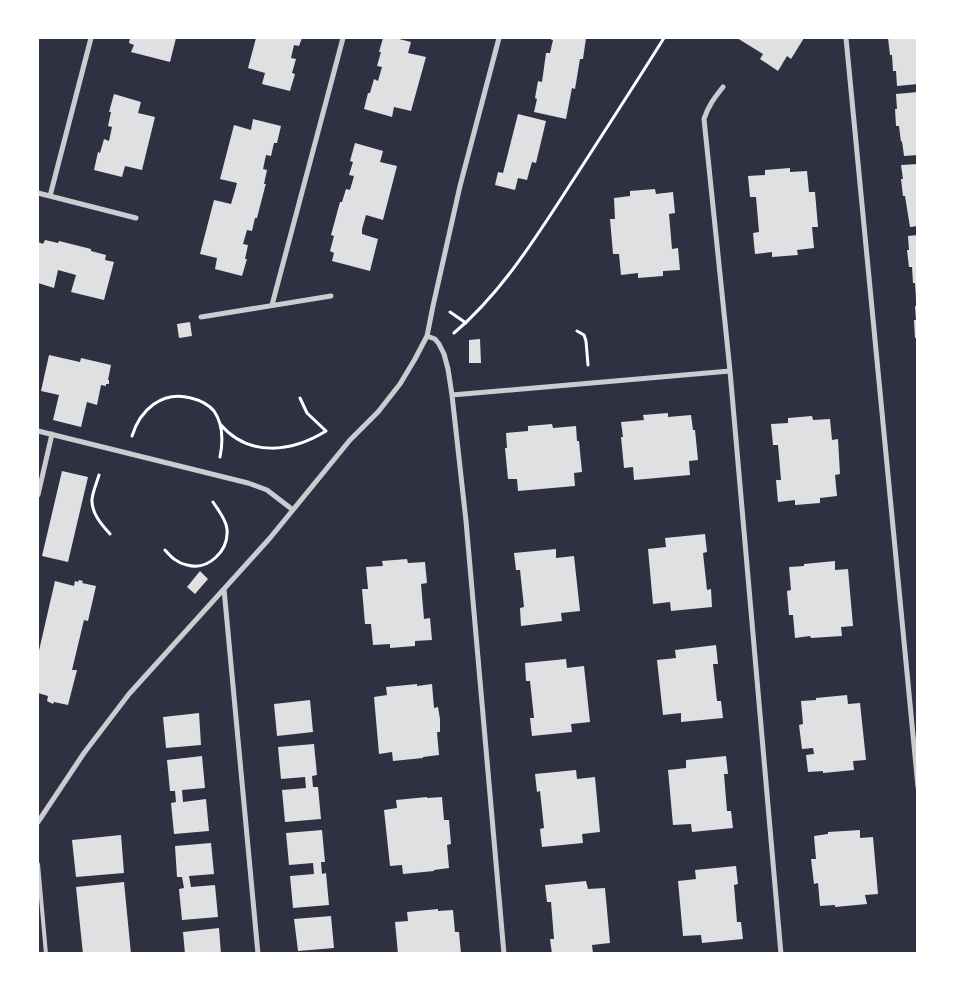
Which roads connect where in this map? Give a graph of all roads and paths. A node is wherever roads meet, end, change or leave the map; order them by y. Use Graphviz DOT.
graph roads {
  1 [pos="91,38"];
  2 [pos="343,38"];
  3 [pos="499,38"];
  4 [pos="664,38"];
  5 [pos="846,38"];
  6 [pos="723,86"];
  7 [pos="38,193"];
  8 [pos="50,196"];
  9 [pos="136,218"];
  10 [pos="331,296"];
  11 [pos="272,305"];
  12 [pos="201,317"];
  13 [pos="577,330"];
  14 [pos="427,336"];
  15 [pos="439,344"];
  16 [pos="730,371"];
  17 [pos="590,384"];
  18 [pos="452,395"];
  19 [pos="300,398"];
  20 [pos="219,423"];
  21 [pos="38,430"];
  22 [pos="326,431"];
  23 [pos="52,434"];
  24 [pos="330,435"];
  25 [pos="127,452"];
  26 [pos="216,474"];
  27 [pos="99,475"];
  28 [pos="38,495"];
  29 [pos="213,502"];
  30 [pos="293,510"];
  31 [pos="110,534"];
  32 [pos="165,550"];
  33 [pos="224,589"];
  34 [pos="918,787"];
  35 [pos="38,822"];
  36 [pos="38,864"];
  37 [pos="46,954"];
  38 [pos="258,954"];
  39 [pos="504,954"];
  40 [pos="781,954"];
  1 -- 8 [label="street"];
  2 -- 11 [label="street"];
  3 -- 14 [label="street"];
  4 -- 15 [label="path"];
  5 -- 34 [label="street"];
  6 -- 16 [label="street"];
  7 -- 8 [label="street"];
  8 -- 9 [label="street"];
  10 -- 11 [label="street"];
  11 -- 12 [label="street"];
  13 -- 17 [label="path"];
  14 -- 15 [label="street"];
  14 -- 30 [label="street"];
  15 -- 18 [label="street"];
  16 -- 17 [label="street"];
  16 -- 40 [label="street"];
  17 -- 18 [label="street"];
  18 -- 39 [label="street"];
  19 -- 22 [label="path"];
  20 -- 22 [label="path"];
  20 -- 25 [label="path"];
  20 -- 26 [label="path"];
  21 -- 23 [label="street"];
  22 -- 24 [label="path"];
  23 -- 25 [label="street"];
  23 -- 28 [label="street"];
  25 -- 26 [label="street"];
  26 -- 30 [label="street"];
  27 -- 31 [label="path"];
  29 -- 32 [label="path"];
  30 -- 33 [label="street"];
  33 -- 35 [label="street"];
  33 -- 38 [label="street"];
  36 -- 37 [label="lane"];
}
